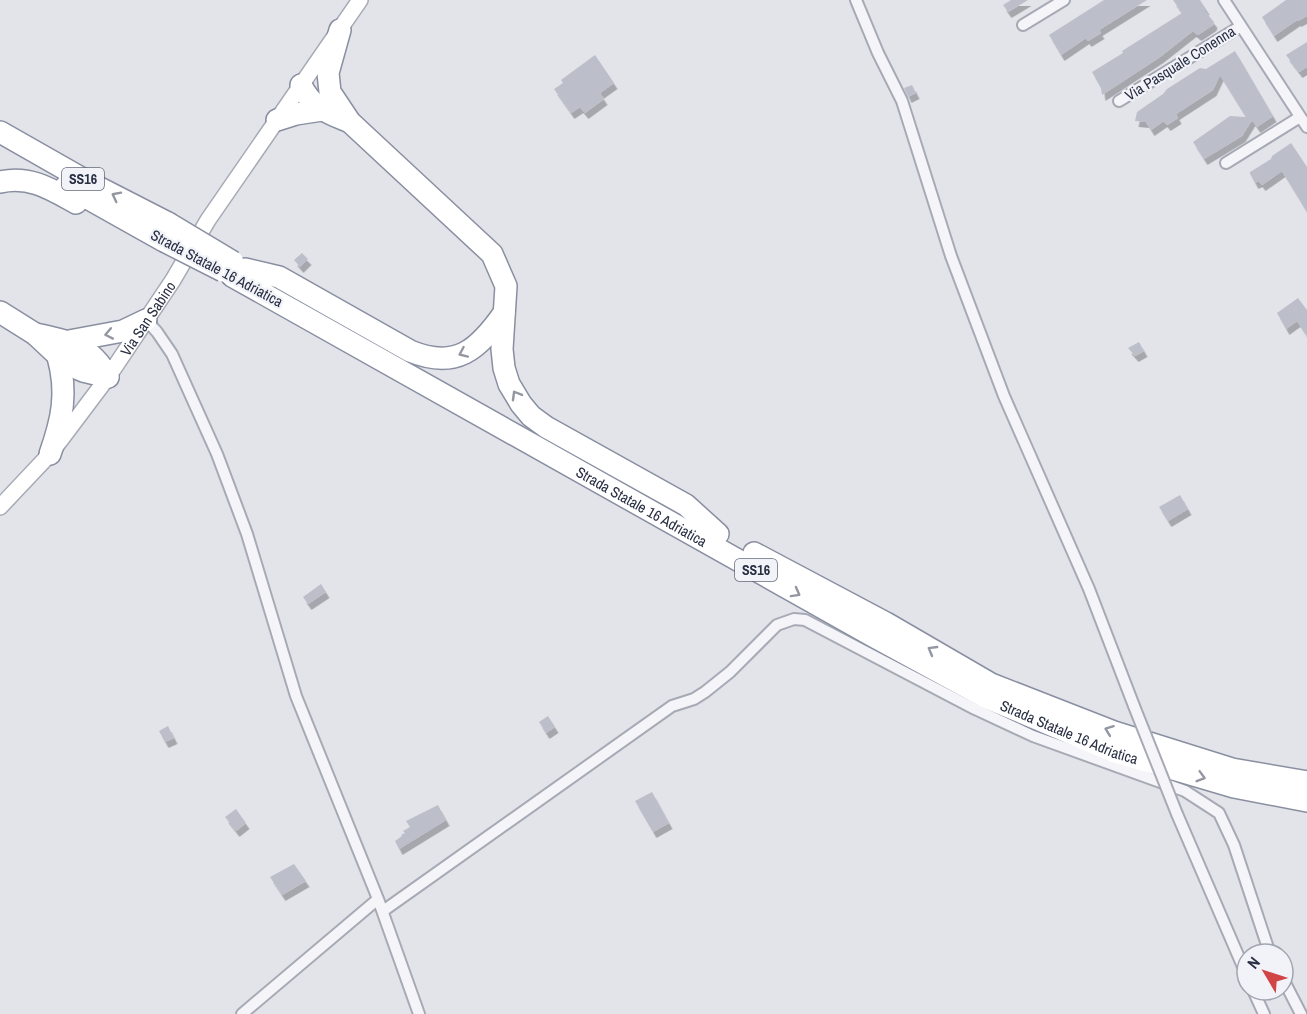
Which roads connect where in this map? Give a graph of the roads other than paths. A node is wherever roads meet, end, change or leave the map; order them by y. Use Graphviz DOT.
graph roads {
  1 [pos="360,0"];
  2 [pos="856,0"];
  3 [pos="1064,0"];
  4 [pos="1224,0"];
  5 [pos="1023,25"];
  6 [pos="1241,26"];
  7 [pos="340,30"];
  8 [pos="301,85"];
  9 [pos="326,101"];
  10 [pos="1119,101"];
  11 [pos="1300,117"];
  12 [pos="277,120"];
  13 [pos="1307,127"];
  14 [pos="0,132"];
  15 [pos="0,149"];
  16 [pos="1226,163"];
  17 [pos="0,182"];
  18 [pos="166,232"];
  19 [pos="237,269"];
  20 [pos="0,312"];
  21 [pos="504,312"];
  22 [pos="146,320"];
  23 [pos="64,349"];
  24 [pos="108,376"];
  25 [pos="50,454"];
  26 [pos="0,507"];
  27 [pos="718,534"];
  28 [pos="1307,782"];
  29 [pos="1307,801"];
  30 [pos="378,898"];
  31 [pos="383,911"];
  32 [pos="1266,942"];
  33 [pos="1235,948"];
  34 [pos="242,1014"];
  35 [pos="419,1014"];
  1 -- 7 [label="street, Via San Sabino"];
  2 -- 33 [label="street, bridge"];
  3 -- 5 [label="street"];
  4 -- 6 [label="street"];
  6 -- 10 [label="street, Via Pasquale Conenna"];
  6 -- 11 [label="street"];
  7 -- 8 [label="street, Via San Sabino"];
  7 -- 9 [label="highway"];
  8 -- 9 [label="highway"];
  8 -- 12 [label="street, Via San Sabino"];
  9 -- 12 [label="highway"];
  9 -- 21 [label="highway"];
  11 -- 13 [label="street"];
  11 -- 16 [label="street"];
  12 -- 22 [label="street, Via San Sabino"];
  18 -- 14 [label="highway, Strada Statale 16 Adriatica / SS16, one-way"];
  15 -- 18 [label="highway, Strada Statale 16 Adriatica / SS16"];
  17 -- 18 [label="highway"];
  18 -- 19 [label="highway, Strada Statale 16 Adriatica / SS16, bridge"];
  21 -- 19 [label="highway, one-way"];
  19 -- 27 [label="highway, Strada Statale 16 Adriatica / SS16"];
  19 -- 29 [label="highway, Strada Statale 16 Adriatica / SS16, one-way"];
  20 -- 23 [label="highway"];
  27 -- 21 [label="highway, one-way"];
  22 -- 23 [label="highway, one-way"];
  22 -- 24 [label="street, Via San Sabino"];
  22 -- 30 [label="street"];
  23 -- 24 [label="highway"];
  23 -- 25 [label="highway"];
  24 -- 25 [label="street, Via San Sabino"];
  25 -- 26 [label="street, Via San Sabino"];
  28 -- 27 [label="highway, Strada Statale 16 Adriatica / SS16, one-way"];
  30 -- 31 [label="street"];
  30 -- 34 [label="street"];
  31 -- 32 [label="street"];
  31 -- 35 [label="street"];
}
